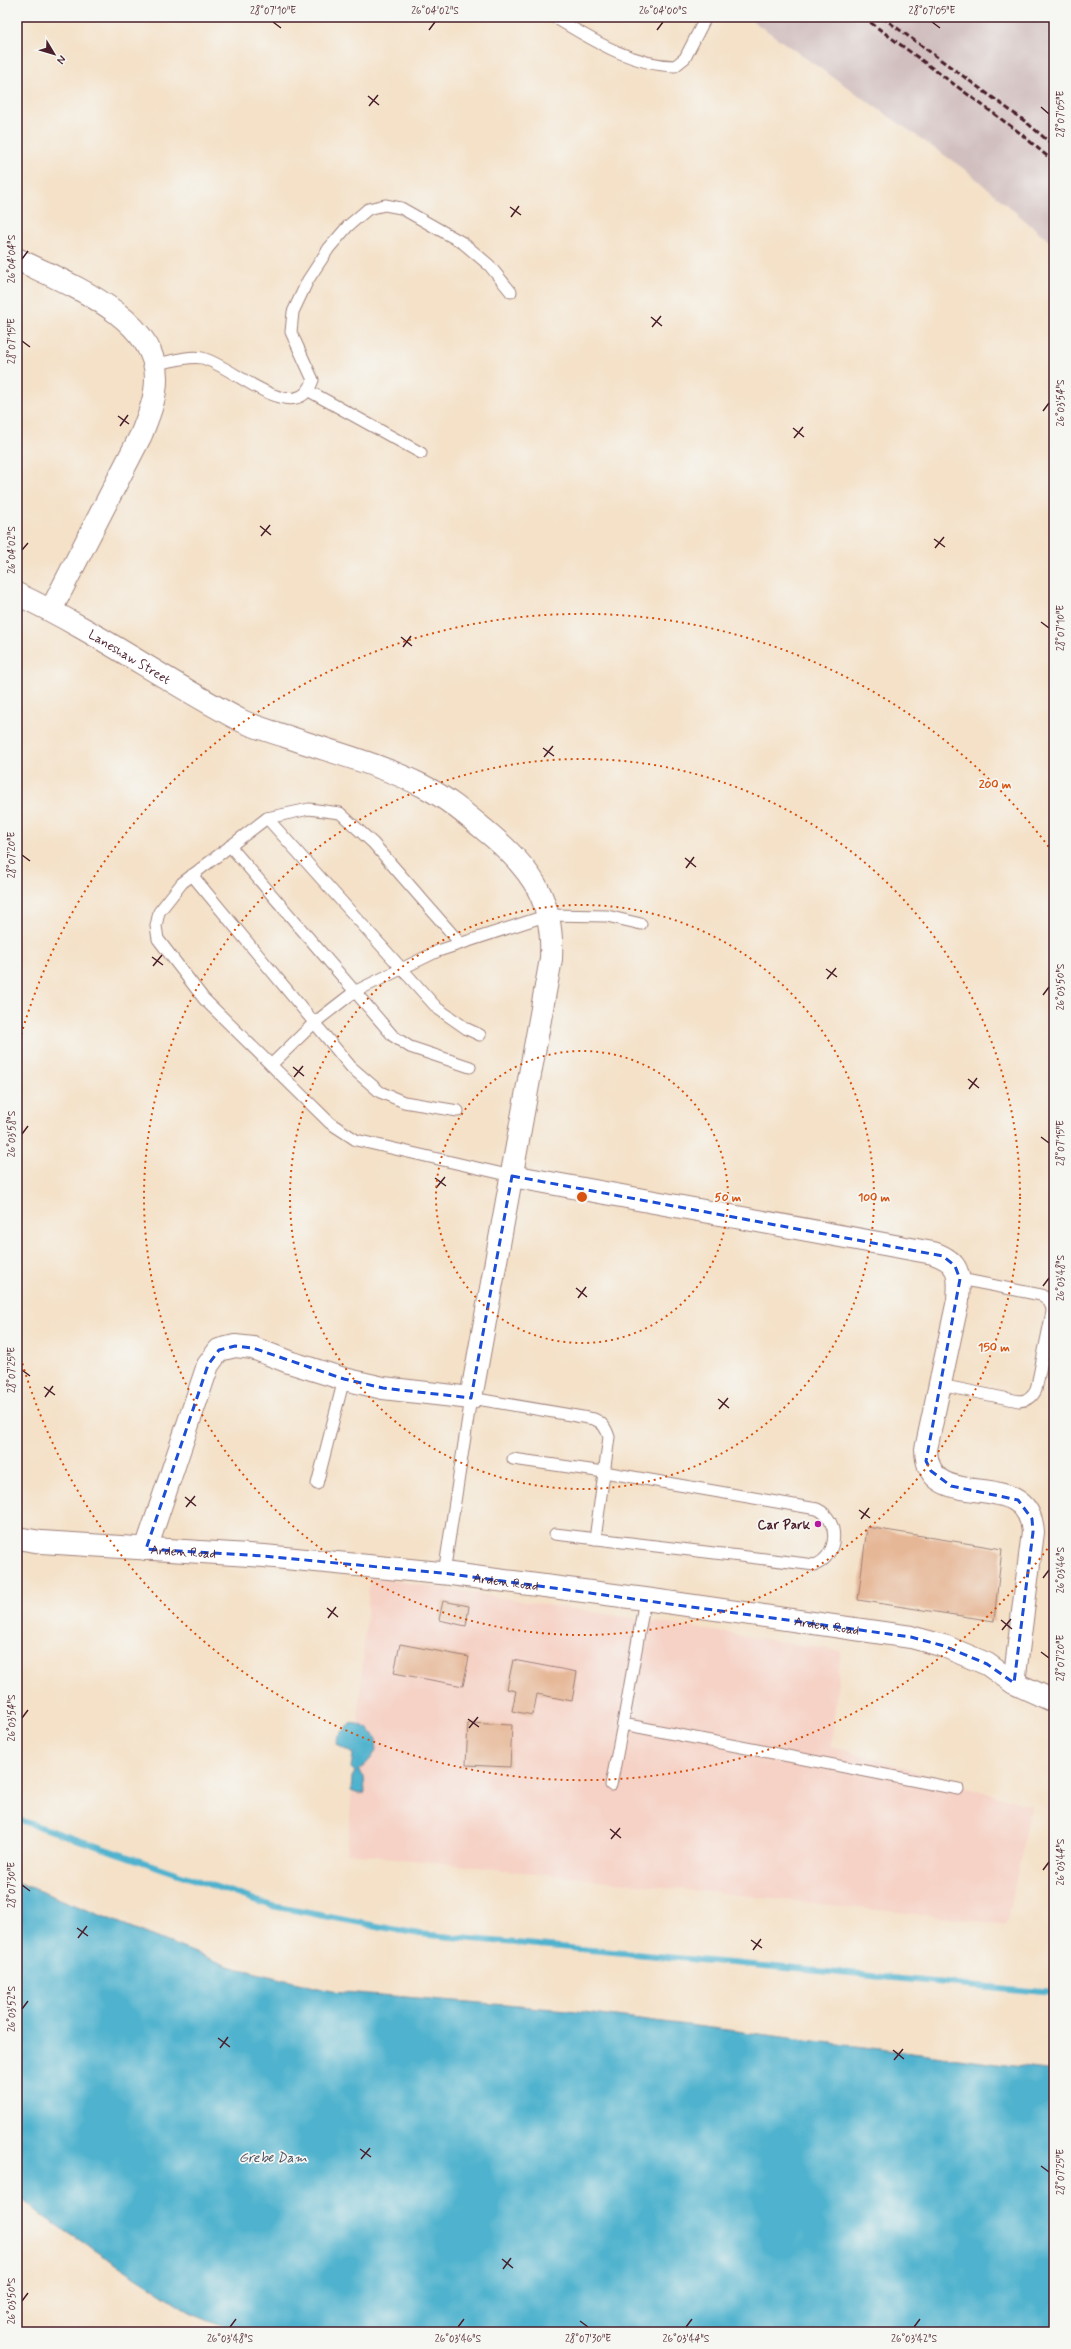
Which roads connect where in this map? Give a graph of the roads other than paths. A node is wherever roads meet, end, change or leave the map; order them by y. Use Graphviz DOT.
graph roads {
  1 [pos="554,17"];
  2 [pos="706,17"];
  3 [pos="17,258"];
  4 [pos="511,292"];
  5 [pos="153,365"];
  6 [pos="309,391"];
  7 [pos="421,453"];
  8 [pos="17,594"];
  9 [pos="51,610"];
  10 [pos="267,818"];
  11 [pos="230,846"];
  12 [pos="192,875"];
  13 [pos="548,914"];
  14 [pos="641,924"];
  15 [pos="460,943"];
  16 [pos="400,968"];
  17 [pos="354,992"];
  18 [pos="314,1023"];
  19 [pos="480,1035"];
  20 [pos="271,1065"];
  21 [pos="470,1067"];
  22 [pos="458,1111"];
  23 [pos="512,1176"];
  24 [pos="960,1279"];
  25 [pos="344,1379"];
  26 [pos="940,1385"];
  27 [pos="471,1398"];
  28 [pos="513,1459"];
  29 [pos="604,1472"];
  30 [pos="317,1484"];
  31 [pos="555,1534"];
  32 [pos="17,1538"];
  33 [pos="595,1539"];
  34 [pos="146,1549"];
  35 [pos="444,1573"];
  36 [pos="645,1599"];
  37 [pos="1014,1683"];
  38 [pos="1054,1701"];
  39 [pos="624,1724"];
  40 [pos="611,1785"];
  41 [pos="958,1789"];
  1 -- 2 [label="lane"];
  3 -- 5 [label="street"];
  4 -- 6 [label="lane"];
  5 -- 6 [label="lane"];
  5 -- 9 [label="street"];
  6 -- 7 [label="lane"];
  8 -- 9 [label="street, Laneshaw Street"];
  9 -- 13 [label="street, Laneshaw Street"];
  10 -- 11 [label="lane"];
  10 -- 15 [label="lane"];
  10 -- 16 [label="lane"];
  11 -- 12 [label="lane"];
  11 -- 17 [label="lane"];
  12 -- 18 [label="lane"];
  12 -- 20 [label="lane"];
  13 -- 14 [label="lane"];
  13 -- 15 [label="lane"];
  13 -- 23 [label="street, Laneshaw Street"];
  15 -- 16 [label="lane"];
  16 -- 17 [label="lane"];
  16 -- 19 [label="lane"];
  17 -- 18 [label="lane"];
  17 -- 21 [label="lane"];
  18 -- 20 [label="lane"];
  18 -- 22 [label="lane"];
  20 -- 23 [label="lane"];
  23 -- 24 [label="street"];
  23 -- 27 [label="street, Laneshaw Street"];
  24 -- 26 [label="street"];
  24 -- 26 [label="lane"];
  25 -- 27 [label="street"];
  25 -- 30 [label="lane"];
  25 -- 34 [label="street"];
  26 -- 37 [label="street"];
  27 -- 29 [label="lane"];
  27 -- 35 [label="lane"];
  28 -- 29 [label="lane"];
  29 -- 33 [label="lane"];
  29 -- 33 [label="lane"];
  31 -- 33 [label="lane"];
  32 -- 34 [label="street, Arden Road"];
  34 -- 35 [label="street, Arden Road"];
  35 -- 36 [label="street, Arden Road"];
  36 -- 37 [label="street, Arden Road"];
  36 -- 39 [label="lane"];
  37 -- 38 [label="street, Arden Road"];
  39 -- 40 [label="lane"];
  39 -- 41 [label="lane"];
}
